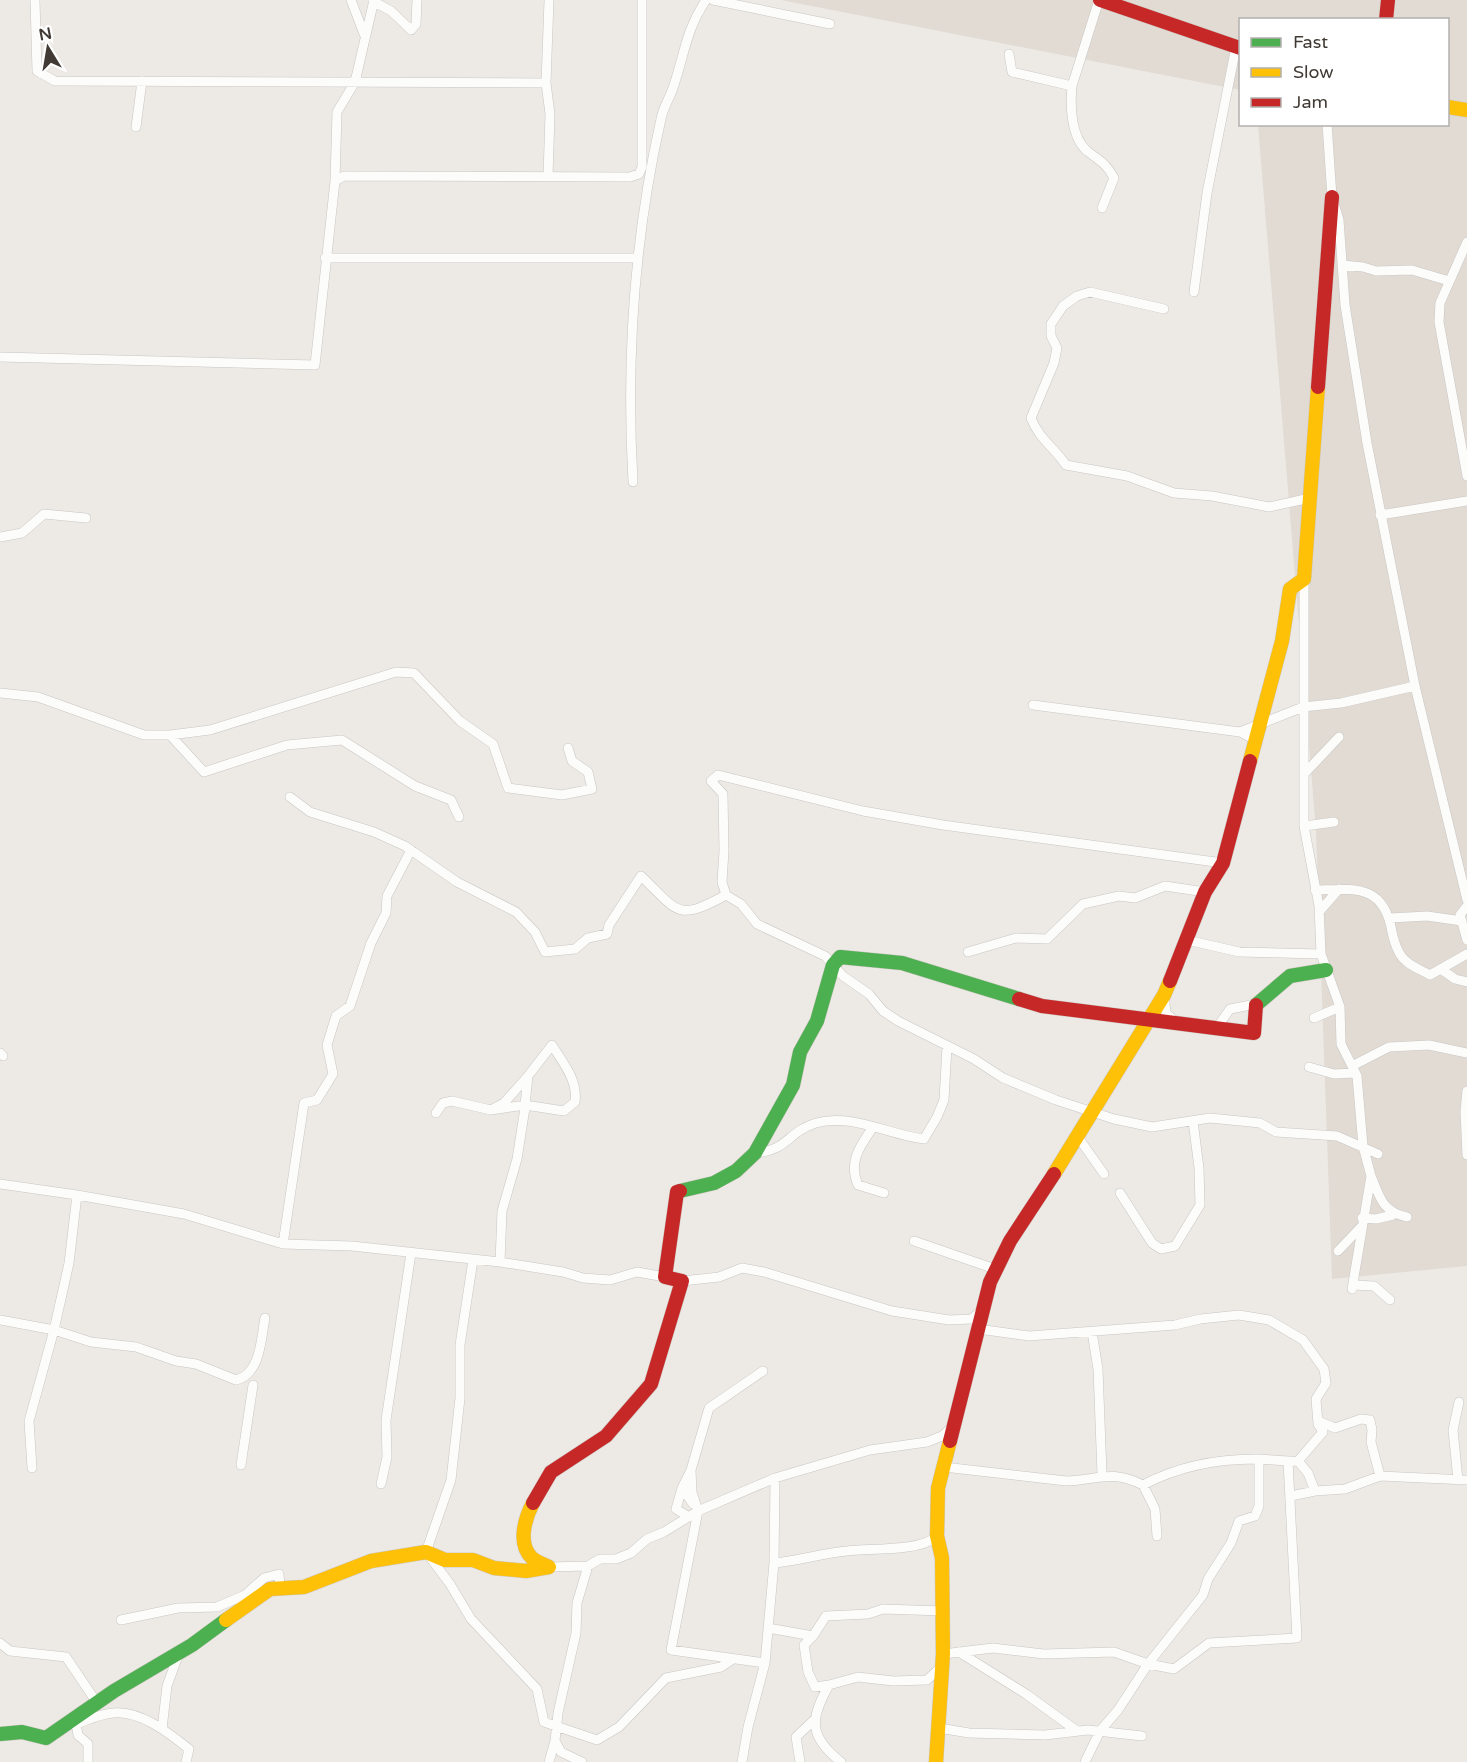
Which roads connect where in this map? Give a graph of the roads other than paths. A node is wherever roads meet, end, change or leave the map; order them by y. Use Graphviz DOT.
graph roads {
  1 [pos="35,0"];
  2 [pos="351,0"];
  3 [pos="417,0"];
  4 [pos="549,0"];
  5 [pos="642,0"];
  6 [pos="706,0"];
  7 [pos="713,0"];
  8 [pos="1388,0"];
  9 [pos="373,1"];
  10 [pos="1106,1"];
  11 [pos="733,2"];
  12 [pos="1386,18"];
  13 [pos="830,24"];
  14 [pos="364,34"];
  15 [pos="1238,48"];
  16 [pos="1009,54"];
  17 [pos="142,81"];
  18 [pos="355,82"];
  19 [pos="546,83"];
  20 [pos="1072,86"];
  21 [pos="1449,107"];
  22 [pos="1467,110"];
  23 [pos="1327,126"];
  24 [pos="136,128"];
  25 [pos="548,176"];
  26 [pos="335,181"];
  27 [pos="1332,197"];
  28 [pos="1102,208"];
  29 [pos="1467,242"];
  30 [pos="325,258"];
  31 [pos="638,258"];
  32 [pos="1342,265"];
  33 [pos="1449,281"];
  34 [pos="1194,292"];
  35 [pos="1164,309"];
  36 [pos="0,357"];
  37 [pos="1467,476"];
  38 [pos="633,482"];
  39 [pos="1310,498"];
  40 [pos="1467,501"];
  41 [pos="1380,515"];
  42 [pos="86,518"];
  43 [pos="0,537"];
  44 [pos="1304,579"];
  45 [pos="1414,686"];
  46 [pos="0,693"];
  47 [pos="1033,705"];
  48 [pos="1303,707"];
  49 [pos="1260,724"];
  50 [pos="1240,732"];
  51 [pos="170,735"];
  52 [pos="1339,737"];
  53 [pos="1256,740"];
  54 [pos="568,748"];
  55 [pos="1304,774"];
  56 [pos="290,797"];
  57 [pos="459,817"];
  58 [pos="1334,822"];
  59 [pos="1304,826"];
  60 [pos="411,850"];
  61 [pos="1223,863"];
  62 [pos="1339,889"];
  63 [pos="1315,890"];
  64 [pos="1205,892"];
  65 [pos="726,895"];
  66 [pos="1467,900"];
  67 [pos="1467,906"];
  68 [pos="1319,912"];
  69 [pos="1390,918"];
  70 [pos="1462,921"];
  71 [pos="1187,940"];
  72 [pos="1467,940"];
  73 [pos="968,952"];
  74 [pos="1320,954"];
  75 [pos="1467,954"];
  76 [pos="833,965"];
  77 [pos="1442,969"];
  78 [pos="1326,970"];
  79 [pos="1467,982"];
  80 [pos="1164,995"];
  81 [pos="1256,1004"];
  82 [pos="1340,1007"];
  83 [pos="1314,1018"];
  84 [pos="1150,1019"];
  85 [pos="1179,1025"];
  86 [pos="1216,1029"];
  87 [pos="947,1047"];
  88 [pos="1467,1053"];
  89 [pos="1309,1067"];
  90 [pos="1354,1070"];
  91 [pos="528,1076"];
  92 [pos="1467,1093"];
  93 [pos="525,1105"];
  94 [pos="491,1110"];
  95 [pos="1094,1111"];
  96 [pos="436,1113"];
  97 [pos="1193,1121"];
  98 [pos="873,1127"];
  99 [pos="1078,1137"];
  100 [pos="1363,1146"];
  101 [pos="1467,1152"];
  102 [pos="755,1153"];
  103 [pos="1378,1154"];
  104 [pos="1104,1174"];
  105 [pos="1371,1176"];
  106 [pos="0,1184"];
  107 [pos="1120,1192"];
  108 [pos="884,1193"];
  109 [pos="77,1195"];
  110 [pos="1393,1215"];
  111 [pos="1407,1217"];
  112 [pos="1361,1222"];
  113 [pos="914,1241"];
  114 [pos="284,1244"];
  115 [pos="1338,1251"];
  116 [pos="411,1253"];
  117 [pos="473,1260"];
  118 [pos="500,1262"];
  119 [pos="995,1269"];
  120 [pos="665,1277"];
  121 [pos="682,1281"];
  122 [pos="1390,1300"];
  123 [pos="980,1312"];
  124 [pos="265,1318"];
  125 [pos="0,1320"];
  126 [pos="978,1329"];
  127 [pos="54,1330"];
  128 [pos="1092,1332"];
  129 [pos="254,1365"];
  130 [pos="763,1371"];
  131 [pos="239,1379"];
  132 [pos="253,1385"];
  133 [pos="1459,1402"];
  134 [pos="1318,1421"];
  135 [pos="952,1428"];
  136 [pos="1259,1460"];
  137 [pos="1293,1461"];
  138 [pos="241,1465"];
  139 [pos="944,1467"];
  140 [pos="32,1468"];
  141 [pos="691,1470"];
  142 [pos="1102,1474"];
  143 [pos="1380,1476"];
  144 [pos="775,1478"];
  145 [pos="1462,1480"];
  146 [pos="381,1484"];
  147 [pos="1143,1485"];
  148 [pos="682,1488"];
  149 [pos="1315,1491"];
  150 [pos="1291,1496"];
  151 [pos="698,1511"];
  152 [pos="689,1517"];
  153 [pos="937,1536"];
  154 [pos="1157,1536"];
  155 [pos="426,1552"];
  156 [pos="774,1563"];
  157 [pos="588,1566"];
  158 [pos="549,1567"];
  159 [pos="280,1587"];
  160 [pos="942,1611"];
  161 [pos="121,1620"];
  162 [pos="768,1628"];
  163 [pos="813,1636"];
  164 [pos="0,1643"];
  165 [pos="959,1652"];
  166 [pos="178,1653"];
  167 [pos="733,1659"];
  168 [pos="943,1660"];
  169 [pos="765,1663"];
  170 [pos="1148,1664"];
  171 [pos="829,1685"];
  172 [pos="96,1703"];
  173 [pos="814,1719"];
  174 [pos="72,1723"];
  175 [pos="556,1728"];
  176 [pos="939,1728"];
  177 [pos="162,1729"];
  178 [pos="1077,1731"];
  179 [pos="1100,1731"];
  180 [pos="0,1734"];
  181 [pos="1142,1736"];
  182 [pos="555,1741"];
  183 [pos="1088,1760"];
  184 [pos="88,1762"];
  185 [pos="186,1762"];
  186 [pos="549,1762"];
  187 [pos="582,1762"];
  188 [pos="742,1762"];
  189 [pos="800,1762"];
  190 [pos="842,1762"];
  191 [pos="936,1762"];
  1 -- 17 [label="street"];
  2 -- 14 [label="street"];
  3 -- 9 [label="street"];
  4 -- 19 [label="street"];
  5 -- 25 [label="street"];
  6 -- 31 [label="street"];
  7 -- 11 [label="street"];
  8 -- 12 [label="street"];
  9 -- 14 [label="street"];
  10 -- 15 [label="street"];
  10 -- 20 [label="street"];
  11 -- 13 [label="street"];
  14 -- 18 [label="street"];
  15 -- 34 [label="street"];
  16 -- 20 [label="street"];
  17 -- 18 [label="street"];
  17 -- 24 [label="street"];
  18 -- 19 [label="street"];
  18 -- 26 [label="street"];
  19 -- 25 [label="street"];
  20 -- 28 [label="street"];
  21 -- 22 [label="street"];
  23 -- 27 [label="street"];
  25 -- 26 [label="street"];
  26 -- 30 [label="street"];
  27 -- 32 [label="street"];
  27 -- 39 [label="street"];
  29 -- 33 [label="street"];
  30 -- 31 [label="street"];
  30 -- 36 [label="street"];
  31 -- 38 [label="street"];
  32 -- 33 [label="street"];
  32 -- 41 [label="street"];
  33 -- 37 [label="street"];
  35 -- 39 [label="street"];
  39 -- 44 [label="street"];
  40 -- 41 [label="street"];
  41 -- 45 [label="street"];
  42 -- 43 [label="street"];
  44 -- 48 [label="street"];
  44 -- 49 [label="street"];
  45 -- 48 [label="street"];
  45 -- 66 [label="street"];
  46 -- 51 [label="street"];
  47 -- 50 [label="street"];
  48 -- 49 [label="street"];
  48 -- 55 [label="street"];
  49 -- 50 [label="street"];
  49 -- 53 [label="street"];
  50 -- 53 [label="street"];
  51 -- 54 [label="street"];
  51 -- 57 [label="street"];
  52 -- 55 [label="street"];
  53 -- 61 [label="street"];
  55 -- 59 [label="street"];
  56 -- 60 [label="street"];
  58 -- 59 [label="street"];
  59 -- 63 [label="street"];
  60 -- 65 [label="street"];
  60 -- 114 [label="street"];
  61 -- 64 [label="street"];
  61 -- 65 [label="street"];
  62 -- 63 [label="street"];
  62 -- 68 [label="street"];
  62 -- 69 [label="street"];
  63 -- 68 [label="street"];
  64 -- 71 [label="street"];
  64 -- 73 [label="street"];
  65 -- 76 [label="street"];
  67 -- 70 [label="street"];
  68 -- 74 [label="street"];
  69 -- 70 [label="street"];
  69 -- 77 [label="street"];
  70 -- 72 [label="street"];
  71 -- 74 [label="street"];
  71 -- 80 [label="street"];
  74 -- 78 [label="street"];
  75 -- 77 [label="street"];
  76 -- 84 [label="street"];
  76 -- 87 [label="street"];
  76 -- 102 [label="street"];
  77 -- 79 [label="street"];
  78 -- 81 [label="street"];
  78 -- 82 [label="street"];
  80 -- 84 [label="street"];
  80 -- 85 [label="street"];
  81 -- 86 [label="street"];
  81 -- 86 [label="street"];
  82 -- 83 [label="street"];
  82 -- 90 [label="street"];
  84 -- 85 [label="street"];
  84 -- 95 [label="street"];
  85 -- 86 [label="street"];
  87 -- 95 [label="street"];
  87 -- 98 [label="street"];
  88 -- 90 [label="street"];
  89 -- 90 [label="street"];
  90 -- 100 [label="street"];
  91 -- 93 [label="street"];
  91 -- 93 [label="street"];
  91 -- 94 [label="street"];
  92 -- 101 [label="street"];
  93 -- 94 [label="street"];
  93 -- 118 [label="street"];
  94 -- 96 [label="street"];
  95 -- 97 [label="street"];
  95 -- 99 [label="street"];
  97 -- 100 [label="street"];
  97 -- 107 [label="street"];
  98 -- 102 [label="street"];
  98 -- 108 [label="street"];
  99 -- 104 [label="street"];
  99 -- 119 [label="street"];
  100 -- 103 [label="street"];
  100 -- 105 [label="street"];
  102 -- 120 [label="street"];
  105 -- 110 [label="street"];
  105 -- 112 [label="street"];
  106 -- 109 [label="street"];
  109 -- 114 [label="street"];
  109 -- 127 [label="street"];
  110 -- 111 [label="street"];
  110 -- 112 [label="street"];
  112 -- 115 [label="street"];
  112 -- 122 [label="street"];
  113 -- 119 [label="street"];
  114 -- 116 [label="street"];
  116 -- 117 [label="street"];
  116 -- 146 [label="street"];
  117 -- 118 [label="street"];
  117 -- 155 [label="street"];
  118 -- 120 [label="street"];
  119 -- 123 [label="street"];
  120 -- 121 [label="street"];
  121 -- 123 [label="street"];
  121 -- 158 [label="street"];
  123 -- 126 [label="street"];
  124 -- 129 [label="street"];
  125 -- 127 [label="street"];
  126 -- 128 [label="street"];
  126 -- 135 [label="street"];
  127 -- 131 [label="street"];
  127 -- 140 [label="street"];
  128 -- 134 [label="street"];
  128 -- 142 [label="street"];
  129 -- 131 [label="street"];
  129 -- 132 [label="street"];
  130 -- 141 [label="street"];
  131 -- 132 [label="street"];
  132 -- 138 [label="street"];
  133 -- 145 [label="street"];
  134 -- 137 [label="street"];
  134 -- 143 [label="street"];
  135 -- 139 [label="street"];
  135 -- 144 [label="street"];
  136 -- 137 [label="street"];
  136 -- 147 [label="street"];
  136 -- 170 [label="street"];
  137 -- 149 [label="street"];
  137 -- 150 [label="street"];
  139 -- 142 [label="street"];
  139 -- 153 [label="street"];
  141 -- 148 [label="street"];
  141 -- 151 [label="street"];
  142 -- 147 [label="street"];
  143 -- 145 [label="street"];
  143 -- 149 [label="street"];
  144 -- 151 [label="street"];
  144 -- 156 [label="street"];
  147 -- 154 [label="street"];
  148 -- 151 [label="street"];
  148 -- 152 [label="street"];
  149 -- 150 [label="street"];
  150 -- 170 [label="street"];
  151 -- 152 [label="street"];
  151 -- 167 [label="street"];
  152 -- 157 [label="street"];
  153 -- 156 [label="street"];
  153 -- 160 [label="street"];
  155 -- 158 [label="street"];
  155 -- 159 [label="street"];
  155 -- 175 [label="street"];
  156 -- 162 [label="street"];
  157 -- 158 [label="street"];
  157 -- 175 [label="street"];
  159 -- 161 [label="street"];
  159 -- 166 [label="street"];
  160 -- 163 [label="street"];
  160 -- 168 [label="street"];
  162 -- 163 [label="street"];
  162 -- 169 [label="street"];
  163 -- 171 [label="street"];
  164 -- 172 [label="street"];
  165 -- 168 [label="street"];
  165 -- 170 [label="street"];
  165 -- 178 [label="street"];
  166 -- 172 [label="street"];
  166 -- 177 [label="street"];
  167 -- 169 [label="street"];
  167 -- 175 [label="street"];
  168 -- 171 [label="street"];
  168 -- 176 [label="street"];
  169 -- 188 [label="street"];
  170 -- 179 [label="street"];
  171 -- 173 [label="street"];
  172 -- 174 [label="street"];
  173 -- 189 [label="street"];
  173 -- 190 [label="street"];
  174 -- 177 [label="street"];
  174 -- 180 [label="street"];
  174 -- 184 [label="street"];
  175 -- 182 [label="street"];
  176 -- 178 [label="street"];
  176 -- 191 [label="street"];
  177 -- 185 [label="street"];
  178 -- 179 [label="street"];
  179 -- 181 [label="street"];
  179 -- 183 [label="street"];
  182 -- 186 [label="street"];
  182 -- 187 [label="street"];
}
